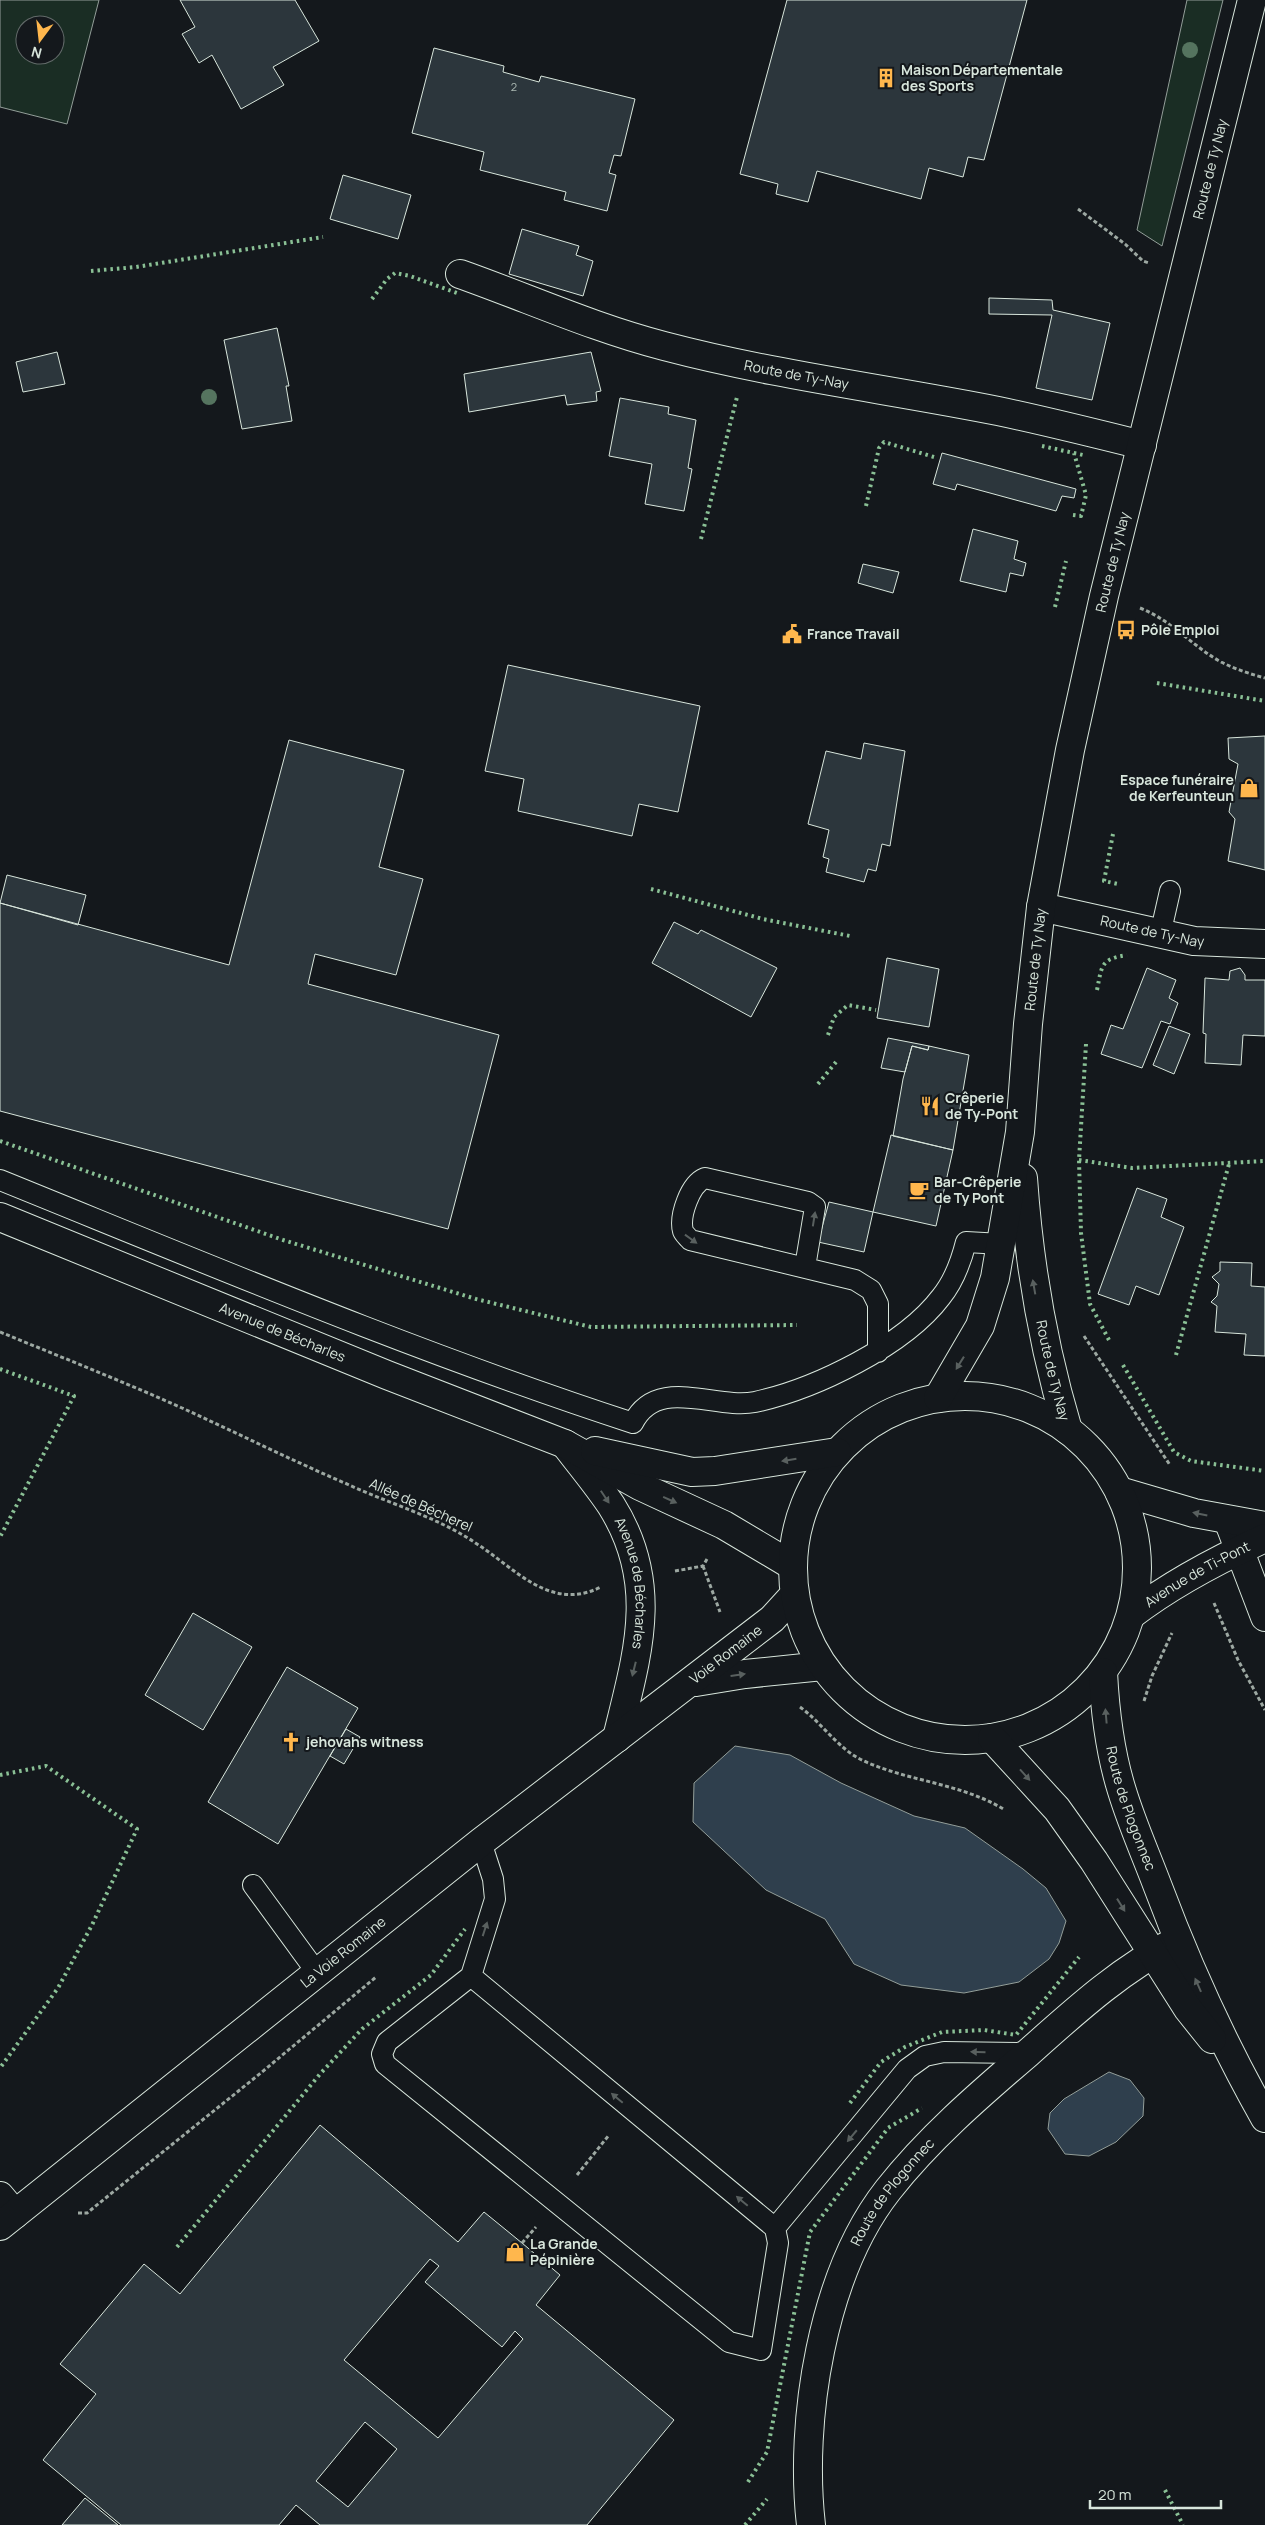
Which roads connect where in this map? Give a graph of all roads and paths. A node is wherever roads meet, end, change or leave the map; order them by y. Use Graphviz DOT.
graph roads {
  1 [pos="1252,0"];
  2 [pos="1078,209"];
  3 [pos="1143,261"];
  4 [pos="460,274"];
  5 [pos="1142,445"];
  6 [pos="1104,596"];
  7 [pos="1265,678"];
  8 [pos="1170,891"];
  9 [pos="1041,907"];
  10 [pos="1160,935"];
  11 [pos="1265,944"];
  12 [pos="1020,1132"];
  13 [pos="0,1180"];
  14 [pos="0,1217"];
  15 [pos="1002,1244"];
  16 [pos="805,1267"];
  17 [pos="0,1332"];
  18 [pos="1074,1336"];
  19 [pos="878,1352"];
  20 [pos="938,1398"];
  21 [pos="1068,1430"];
  22 [pos="565,1444"];
  23 [pos="837,1452"];
  24 [pos="1171,1466"];
  25 [pos="1119,1491"];
  26 [pos="1228,1520"];
  27 [pos="724,1525"];
  28 [pos="1265,1526"];
  29 [pos="1265,1538"];
  30 [pos="1240,1549"];
  31 [pos="793,1566"];
  32 [pos="639,1579"];
  33 [pos="794,1595"];
  34 [pos="1212,1597"];
  35 [pos="1131,1615"];
  36 [pos="1265,1617"];
  37 [pos="823,1666"];
  38 [pos="1103,1672"];
  39 [pos="690,1684"];
  40 [pos="1265,1710"];
  41 [pos="617,1738"];
  42 [pos="992,1738"];
  43 [pos="481,1842"];
  44 [pos="253,1885"];
  45 [pos="1178,1940"];
  46 [pos="1151,1954"];
  47 [pos="318,1974"];
  48 [pos="471,1976"];
  49 [pos="1027,2053"];
  50 [pos="1242,2076"];
  51 [pos="1265,2118"];
  52 [pos="5,2212"];
  53 [pos="775,2228"];
  54 [pos="811,2525"];
  1 -- 5 [label="main road, Route de Ty Nay"];
  2 -- 3 [label="path"];
  4 -- 5 [label="main road, Route de Ty-Nay"];
  5 -- 6 [label="main road, Route de Ty Nay"];
  6 -- 7 [label="path"];
  6 -- 9 [label="main road, Route de Ty Nay"];
  8 -- 10 [label="lane"];
  9 -- 10 [label="main road, Route de Ty-Nay"];
  9 -- 12 [label="main road, Route de Ty Nay"];
  10 -- 11 [label="main road, Route de Ty-Nay"];
  12 -- 15 [label="main road, Route de Ty Nay"];
  21 -- 12 [label="main road, Route de Ty Nay, one-way"];
  13 -- 19 [label="lane"];
  14 -- 22 [label="main road, Avenue de Bécharles"];
  15 -- 19 [label="lane"];
  15 -- 20 [label="main road, Route de Ty Nay, one-way"];
  16 -- 16 [label="lane, one-way"];
  16 -- 19 [label="lane"];
  17 -- 32 [label="path, Allée de Bécherel"];
  18 -- 24 [label="path"];
  20 -- 21 [label="main road"];
  20 -- 23 [label="main road"];
  21 -- 25 [label="main road"];
  23 -- 22 [label="main road, Avenue de Bécharles, one-way"];
  22 -- 27 [label="main road, Avenue de Bécharles, one-way"];
  22 -- 32 [label="main road, Avenue de Bécharles, one-way"];
  23 -- 31 [label="main road"];
  26 -- 25 [label="main road, Avenue de Ti-Pont, one-way"];
  25 -- 35 [label="main road"];
  26 -- 28 [label="main road, Avenue de Ti-Pont"];
  26 -- 30 [label="main road"];
  27 -- 31 [label="main road, Avenue de Bécharles"];
  27 -- 32 [label="path, Allée de Bécherel"];
  29 -- 30 [label="main road, Avenue de Ti-Pont"];
  30 -- 35 [label="main road, Avenue de Ti-Pont"];
  30 -- 36 [label="main road"];
  31 -- 33 [label="main road"];
  32 -- 41 [label="main road, Avenue de Bécharles, one-way"];
  33 -- 37 [label="main road"];
  33 -- 39 [label="main road, Voie Romaine"];
  34 -- 40 [label="path"];
  35 -- 38 [label="main road"];
  39 -- 37 [label="main road, Voie Romaine, one-way"];
  37 -- 42 [label="main road"];
  38 -- 42 [label="main road"];
  45 -- 38 [label="main road, Route de Plogonnec, one-way"];
  39 -- 41 [label="main road, La Voie Romaine"];
  41 -- 43 [label="main road, La Voie Romaine"];
  42 -- 46 [label="main road, Route de Plogonnec, one-way"];
  43 -- 47 [label="main road, La Voie Romaine"];
  48 -- 43 [label="lane, one-way"];
  44 -- 47 [label="lane"];
  45 -- 46 [label="main road, Route de Plogonnec"];
  50 -- 45 [label="main road, Route de Plogonnec, one-way"];
  46 -- 49 [label="main road, Route de Plogonnec"];
  46 -- 50 [label="main road, Route de Plogonnec"];
  47 -- 52 [label="main road, La Voie Romaine"];
  53 -- 48 [label="lane, one-way"];
  48 -- 53 [label="lane"];
  49 -- 53 [label="lane, one-way"];
  49 -- 54 [label="main road, Route de Plogonnec"];
  50 -- 51 [label="main road, Route de Plogonnec"];
}
